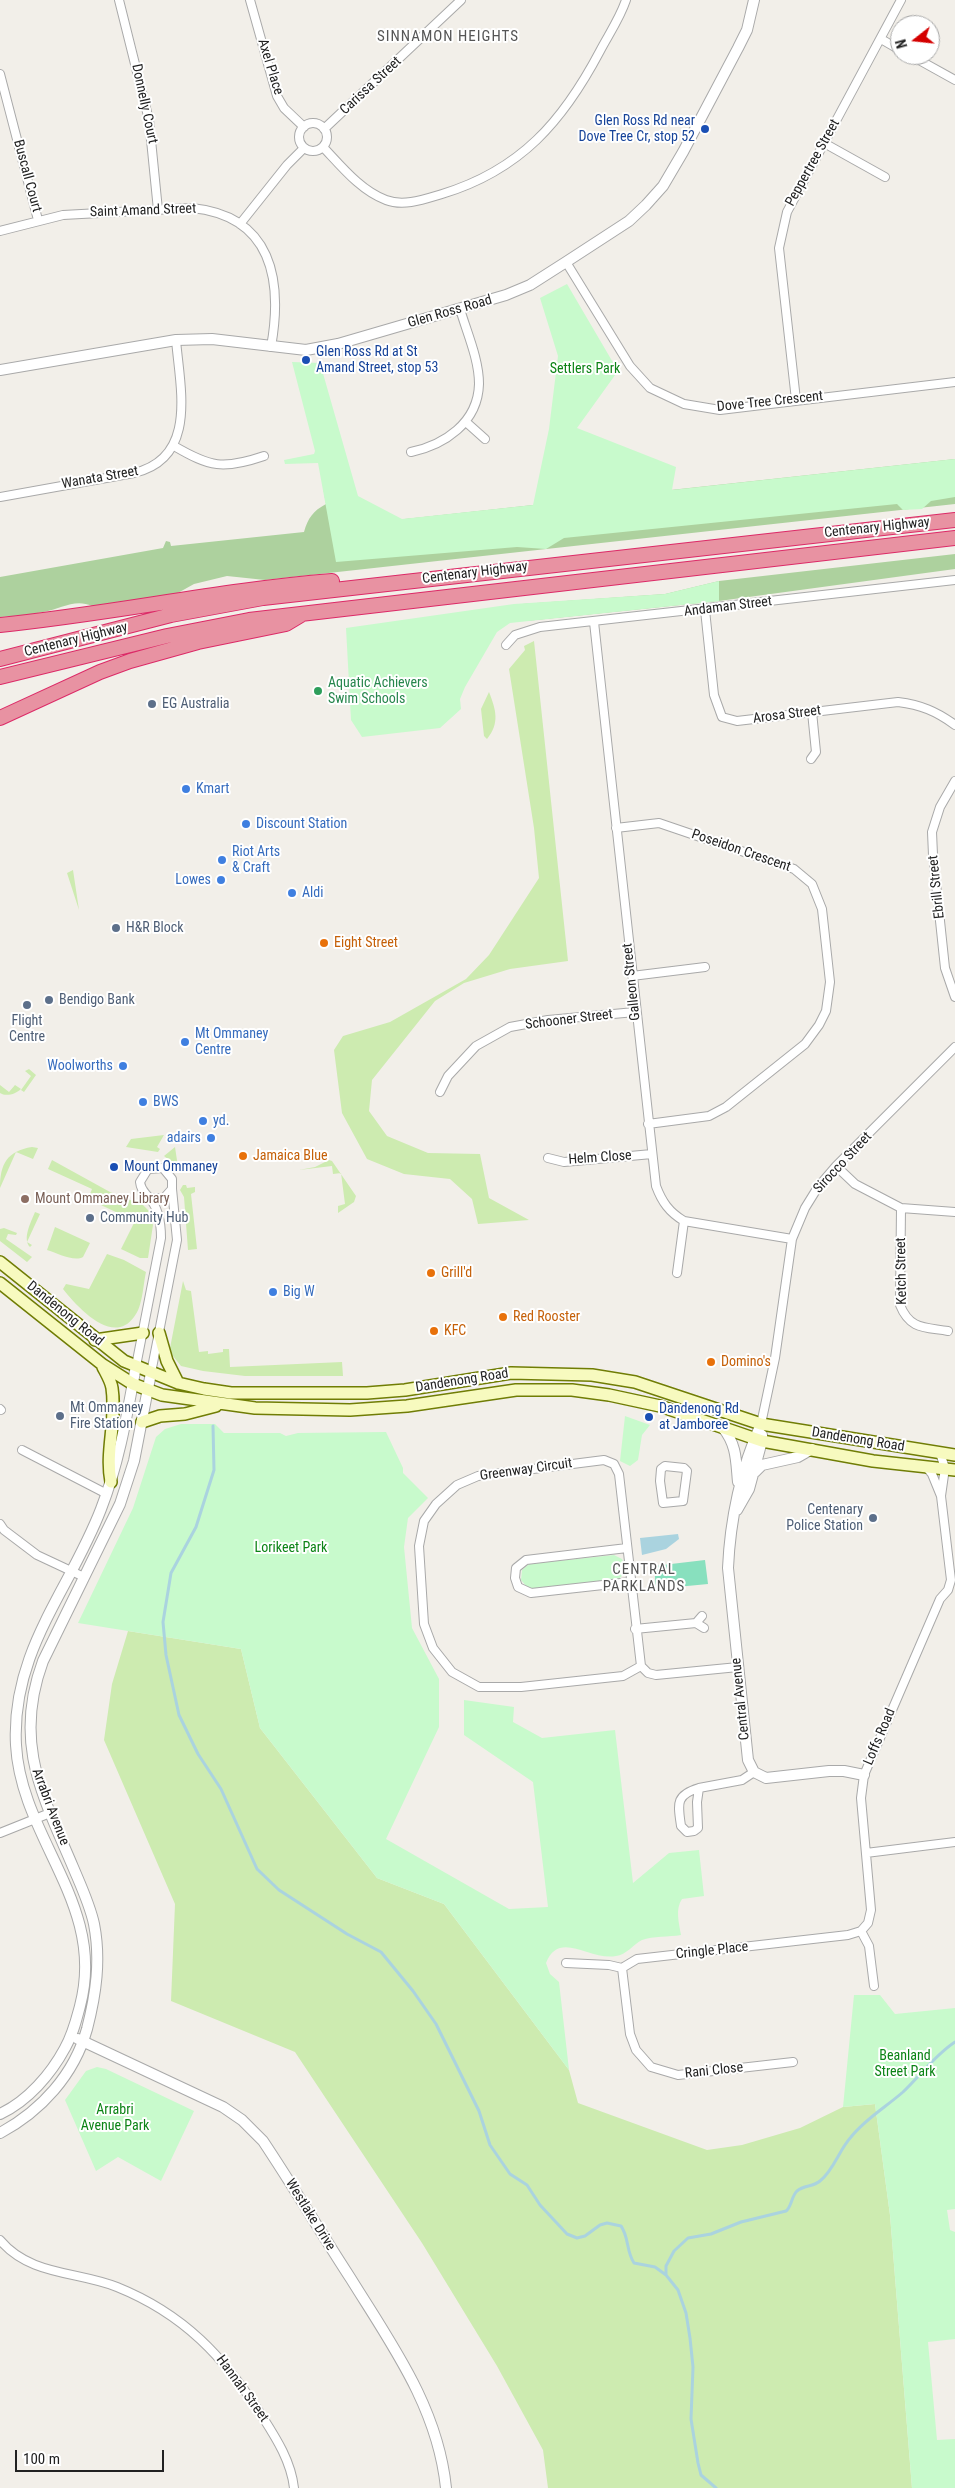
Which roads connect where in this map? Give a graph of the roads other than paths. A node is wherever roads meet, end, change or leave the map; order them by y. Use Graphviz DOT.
graph roads {
  1 [pos="119,0"];
  2 [pos="250,0"];
  3 [pos="460,0"];
  4 [pos="626,0"];
  5 [pos="754,0"];
  6 [pos="901,0"];
  7 [pos="881,39"];
  8 [pos="890,44"];
  9 [pos="928,65"];
  10 [pos="0,74"];
  11 [pos="955,80"];
  12 [pos="304,127"];
  13 [pos="324,129"];
  14 [pos="824,143"];
  15 [pos="323,147"];
  16 [pos="304,148"];
  17 [pos="886,177"];
  18 [pos="158,210"];
  19 [pos="38,220"];
  20 [pos="240,224"];
  21 [pos="0,231"];
  22 [pos="566,262"];
  23 [pos="460,310"];
  24 [pos="176,340"];
  25 [pos="271,347"];
  26 [pos="0,370"];
  27 [pos="955,382"];
  28 [pos="796,400"];
  29 [pos="466,422"];
  30 [pos="485,439"];
  31 [pos="174,446"];
  32 [pos="411,452"];
  33 [pos="264,456"];
  34 [pos="0,497"];
  35 [pos="955,520"];
  36 [pos="955,538"];
  37 [pos="955,580"];
  38 [pos="365,586"];
  39 [pos="705,610"];
  40 [pos="306,612"];
  41 [pos="594,622"];
  42 [pos="0,625"];
  43 [pos="506,645"];
  44 [pos="0,659"];
  45 [pos="0,677"];
  46 [pos="812,712"];
  47 [pos="0,718"];
  48 [pos="955,725"];
  49 [pos="811,759"];
  50 [pos="955,781"];
  51 [pos="616,828"];
  52 [pos="705,967"];
  53 [pos="632,976"];
  54 [pos="955,997"];
  55 [pos="635,1012"];
  56 [pos="955,1047"];
  57 [pos="440,1092"];
  58 [pos="648,1124"];
  59 [pos="652,1154"];
  60 [pos="548,1158"];
  61 [pos="836,1166"];
  62 [pos="172,1189"];
  63 [pos="150,1198"];
  64 [pos="901,1208"];
  65 [pos="955,1212"];
  66 [pos="684,1221"];
  67 [pos="792,1239"];
  68 [pos="0,1262"];
  69 [pos="677,1273"];
  70 [pos="0,1283"];
  71 [pos="948,1331"];
  72 [pos="143,1333"];
  73 [pos="159,1333"];
  74 [pos="95,1340"];
  75 [pos="103,1366"];
  76 [pos="136,1366"];
  77 [pos="151,1373"];
  78 [pos="178,1383"];
  79 [pos="133,1384"];
  80 [pos="148,1390"];
  81 [pos="223,1405"];
  82 [pos="142,1422"];
  83 [pos="761,1424"];
  84 [pos="723,1428"];
  85 [pos="758,1440"];
  86 [pos="812,1449"];
  87 [pos="22,1450"];
  88 [pos="940,1453"];
  89 [pos="955,1455"];
  90 [pos="925,1466"];
  91 [pos="660,1469"];
  92 [pos="950,1469"];
  93 [pos="755,1472"];
  94 [pos="111,1482"];
  95 [pos="738,1488"];
  96 [pos="107,1494"];
  97 [pos="941,1496"];
  98 [pos="736,1513"];
  99 [pos="0,1524"];
  100 [pos="626,1548"];
  101 [pos="70,1570"];
  102 [pos="84,1577"];
  103 [pos="630,1582"];
  104 [pos="952,1591"];
  105 [pos="702,1616"];
  106 [pos="696,1623"];
  107 [pos="704,1628"];
  108 [pos="635,1629"];
  109 [pos="640,1666"];
  110 [pos="738,1667"];
  111 [pos="754,1772"];
  112 [pos="864,1774"];
  113 [pos="699,1788"];
  114 [pos="50,1813"];
  115 [pos="36,1820"];
  116 [pos="0,1833"];
  117 [pos="955,1842"];
  118 [pos="866,1853"];
  119 [pos="861,1931"];
  120 [pos="566,1963"];
  121 [pos="622,1968"];
  122 [pos="874,1986"];
  123 [pos="72,2035"];
  124 [pos="83,2042"];
  125 [pos="793,2062"];
  126 [pos="0,2114"];
  127 [pos="0,2133"];
  128 [pos="2,2246"];
  129 [pos="294,2488"];
  130 [pos="446,2488"];
  1 -- 18 [label="street, Donnelly Court"];
  2 -- 12 [label="street, Axel Place"];
  3 -- 13 [label="street, Carissa Street"];
  4 -- 15 [label="street"];
  5 -- 22 [label="street, Glen Ross Road"];
  6 -- 7 [label="street, Peppertree Street"];
  7 -- 8 [label="street"];
  7 -- 14 [label="street, Peppertree Street"];
  9 -- 11 [label="street"];
  10 -- 19 [label="street, Buscall Court"];
  12 -- 13 [label="street"];
  12 -- 16 [label="street"];
  13 -- 15 [label="street"];
  14 -- 17 [label="street"];
  14 -- 28 [label="street, Peppertree Street"];
  15 -- 16 [label="street"];
  16 -- 20 [label="street"];
  18 -- 19 [label="street, Saint Amand Street"];
  18 -- 20 [label="street, Saint Amand Street"];
  19 -- 21 [label="street, Saint Amand Street"];
  20 -- 25 [label="street, Saint Amand Street"];
  22 -- 23 [label="street, Glen Ross Road"];
  22 -- 28 [label="street, Dove Tree Crescent"];
  23 -- 25 [label="street, Glen Ross Road"];
  23 -- 29 [label="street"];
  24 -- 25 [label="street, Glen Ross Road"];
  24 -- 26 [label="street, Glen Ross Road"];
  24 -- 31 [label="street"];
  27 -- 28 [label="street, Dove Tree Crescent"];
  29 -- 30 [label="street"];
  29 -- 32 [label="street"];
  31 -- 33 [label="street"];
  31 -- 34 [label="street, Wanata Street"];
  35 -- 38 [label="highway, Centenary Highway"];
  36 -- 40 [label="highway, Centenary Highway"];
  37 -- 39 [label="street, Andaman Street"];
  38 -- 42 [label="highway"];
  38 -- 44 [label="highway, Centenary Highway"];
  39 -- 41 [label="street, Andaman Street"];
  39 -- 46 [label="street, Arosa Street"];
  40 -- 45 [label="highway, Centenary Highway"];
  40 -- 47 [label="highway"];
  41 -- 43 [label="street, Andaman Street"];
  41 -- 51 [label="street, Galleon Street"];
  46 -- 48 [label="street, Arosa Street"];
  46 -- 49 [label="street"];
  50 -- 54 [label="street, Ebrill Street"];
  51 -- 53 [label="street, Galleon Street"];
  51 -- 58 [label="street, Poseidon Crescent"];
  52 -- 53 [label="street"];
  53 -- 55 [label="street, Galleon Street"];
  55 -- 57 [label="street, Schooner Street"];
  55 -- 58 [label="street, Galleon Street"];
  56 -- 61 [label="street, Sirocco Street"];
  58 -- 59 [label="street, Galleon Street"];
  59 -- 60 [label="street, Helm Close"];
  59 -- 66 [label="street, Galleon Street"];
  61 -- 64 [label="street"];
  61 -- 67 [label="street, Sirocco Street"];
  62 -- 63 [label="street"];
  62 -- 63 [label="street"];
  62 -- 73 [label="street"];
  63 -- 72 [label="street"];
  64 -- 65 [label="street"];
  64 -- 71 [label="street, Ketch Street"];
  66 -- 67 [label="street, Galleon Street"];
  66 -- 69 [label="street"];
  67 -- 83 [label="street, Sirocco Street"];
  68 -- 74 [label="main road, Dandenong Road"];
  70 -- 75 [label="main road, Dandenong Road"];
  72 -- 74 [label="main road"];
  72 -- 76 [label="street"];
  73 -- 77 [label="street"];
  73 -- 78 [label="main road"];
  74 -- 76 [label="main road, Dandenong Road"];
  75 -- 79 [label="main road, Dandenong Road"];
  75 -- 94 [label="main road"];
  76 -- 77 [label="main road, Dandenong Road"];
  76 -- 79 [label="street, Arrabri Avenue"];
  77 -- 78 [label="main road, Dandenong Road"];
  77 -- 80 [label="street, Arrabri Avenue"];
  78 -- 83 [label="main road, Dandenong Road"];
  79 -- 80 [label="main road, Dandenong Road"];
  79 -- 94 [label="street, Arrabri Avenue"];
  80 -- 81 [label="main road, Dandenong Road"];
  80 -- 82 [label="street, Arrabri Avenue"];
  81 -- 82 [label="main road"];
  81 -- 84 [label="main road, Dandenong Road"];
  82 -- 102 [label="street, Arrabri Avenue"];
  83 -- 85 [label="street, Central Avenue"];
  83 -- 88 [label="main road, Dandenong Road"];
  84 -- 85 [label="main road, Dandenong Road"];
  84 -- 95 [label="street, Central Avenue"];
  85 -- 86 [label="main road, Dandenong Road"];
  85 -- 93 [label="street, Central Avenue"];
  85 -- 95 [label="street, Central Avenue"];
  86 -- 90 [label="main road, Dandenong Road"];
  86 -- 93 [label="street"];
  87 -- 96 [label="street"];
  88 -- 89 [label="main road, Dandenong Road"];
  88 -- 92 [label="street, Loffs Road"];
  90 -- 92 [label="main road, Dandenong Road"];
  90 -- 97 [label="street, Loffs Road"];
  91 -- 91 [label="street"];
  92 -- 97 [label="street, Loffs Road"];
  93 -- 98 [label="street, Central Avenue"];
  94 -- 96 [label="street, Arrabri Avenue"];
  95 -- 98 [label="street, Central Avenue"];
  96 -- 101 [label="street, Arrabri Avenue"];
  97 -- 104 [label="street, Loffs Road"];
  98 -- 110 [label="street, Central Avenue"];
  99 -- 101 [label="street"];
  100 -- 103 [label="street, Greenway Circuit"];
  100 -- 103 [label="street"];
  100 -- 109 [label="street, Greenway Circuit"];
  101 -- 102 [label="street"];
  101 -- 115 [label="street, Arrabri Avenue"];
  102 -- 114 [label="street, Arrabri Avenue"];
  103 -- 108 [label="street, Greenway Circuit"];
  104 -- 112 [label="street, Loffs Road"];
  105 -- 106 [label="street"];
  106 -- 107 [label="street"];
  106 -- 108 [label="street"];
  108 -- 109 [label="street, Greenway Circuit"];
  109 -- 110 [label="street"];
  110 -- 111 [label="street, Central Avenue"];
  111 -- 112 [label="street"];
  111 -- 113 [label="street"];
  112 -- 118 [label="street, Loffs Road"];
  113 -- 113 [label="street"];
  114 -- 115 [label="street"];
  114 -- 124 [label="street, Arrabri Avenue"];
  115 -- 116 [label="street"];
  115 -- 123 [label="street, Arrabri Avenue"];
  117 -- 118 [label="street"];
  118 -- 119 [label="street, Loffs Road"];
  119 -- 121 [label="street, Cringle Place"];
  119 -- 122 [label="street"];
  120 -- 121 [label="street"];
  121 -- 125 [label="street, Rani Close"];
  123 -- 124 [label="street, Westlake Drive"];
  123 -- 126 [label="street, Arrabri Avenue"];
  124 -- 127 [label="street, Arrabri Avenue"];
  124 -- 130 [label="street, Westlake Drive"];
  128 -- 129 [label="street, Hannah Street"];
}
